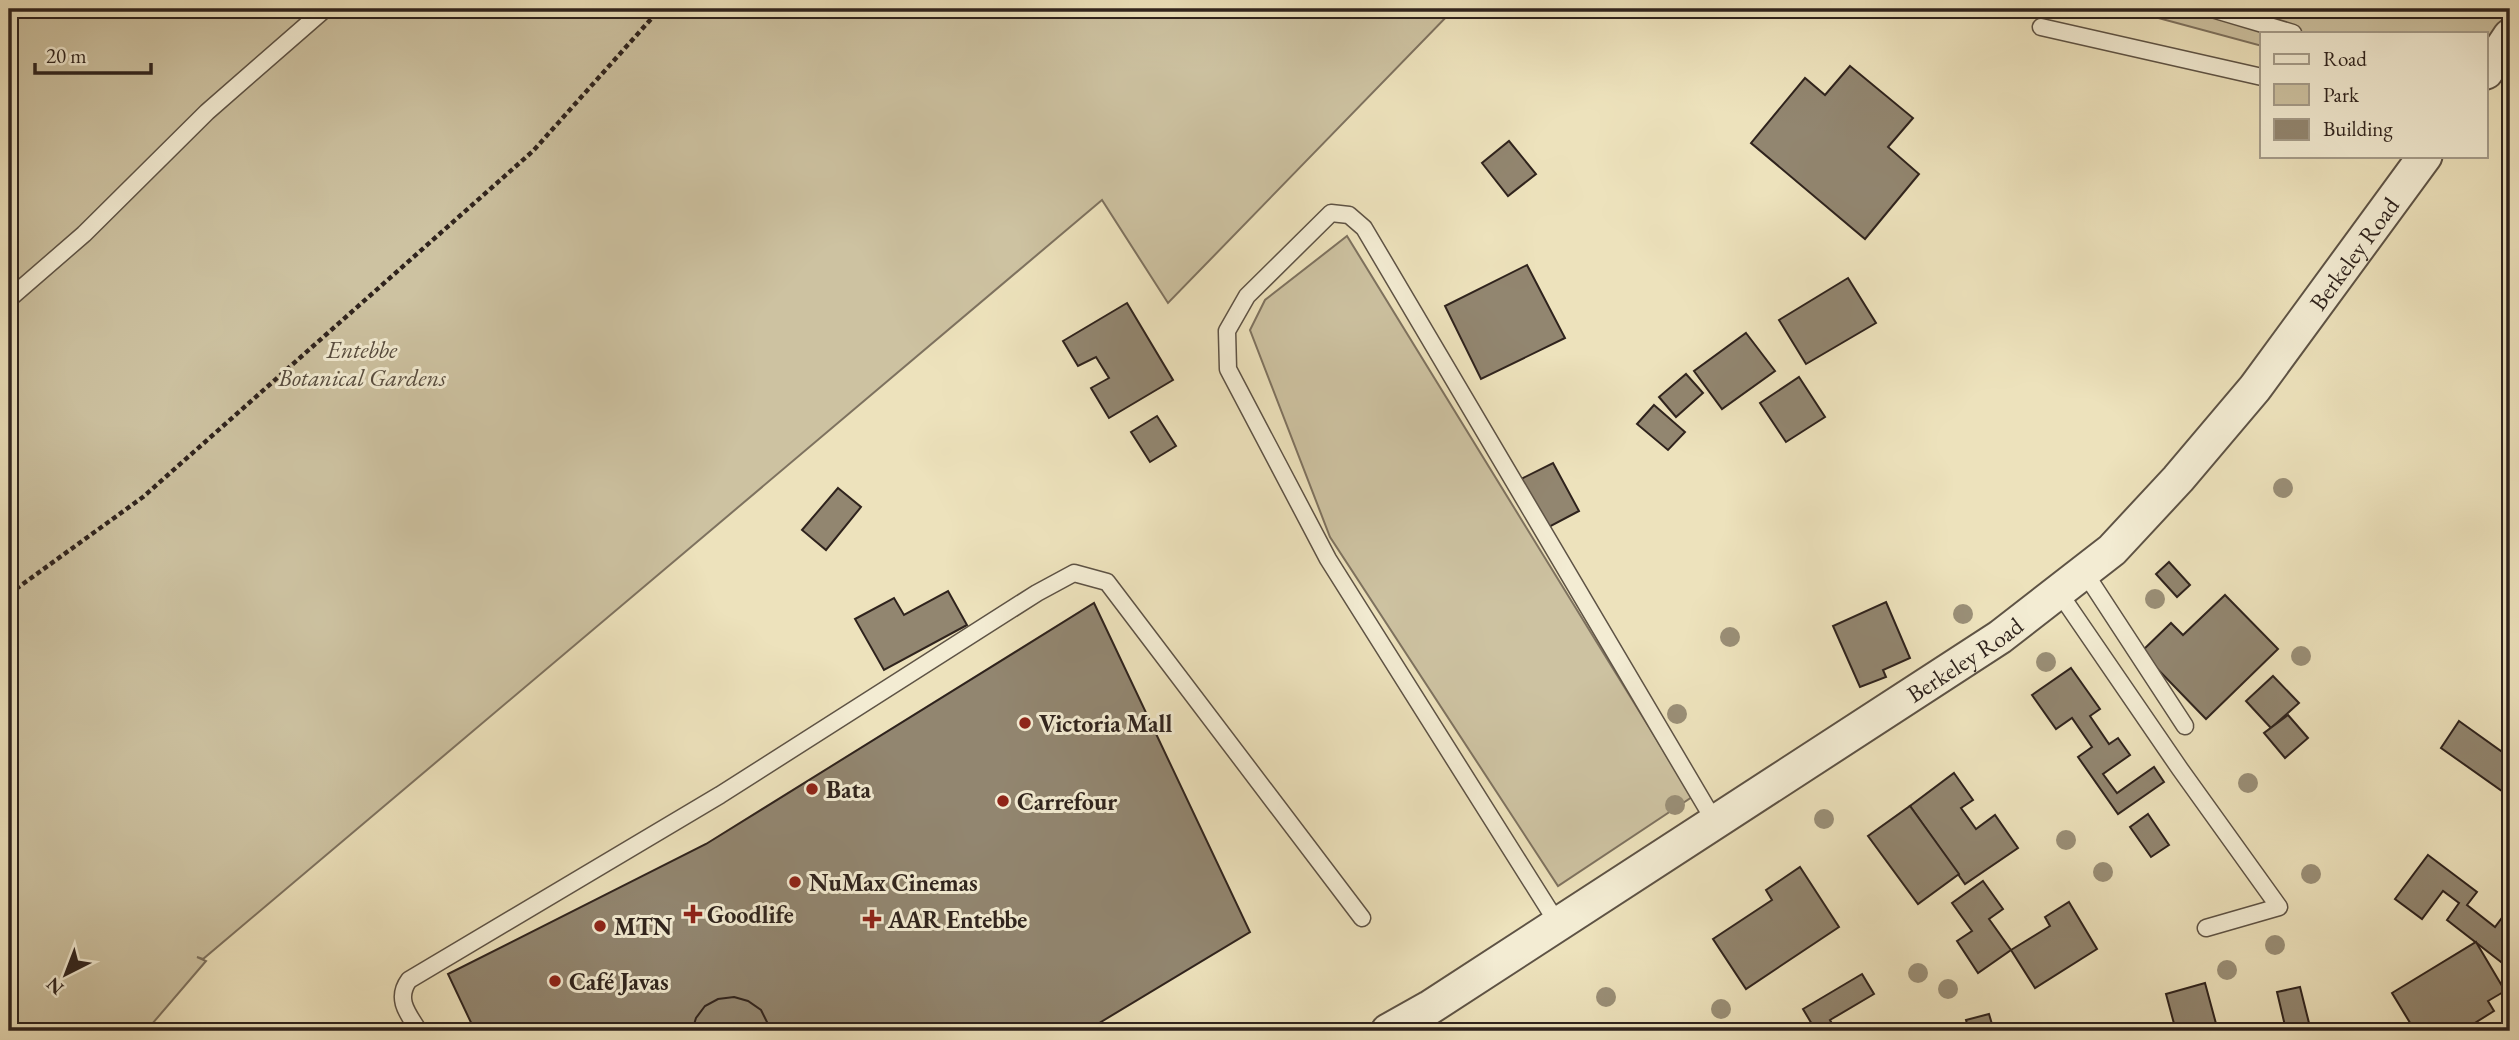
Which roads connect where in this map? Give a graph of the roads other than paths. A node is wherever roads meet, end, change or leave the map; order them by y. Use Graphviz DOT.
graph roads {
  1 [pos="325,9"];
  2 [pos="2211,9"];
  3 [pos="2041,27"];
  4 [pos="2289,32"];
  5 [pos="2510,36"];
  6 [pos="2488,69"];
  7 [pos="2260,77"];
  8 [pos="2424,158"];
  9 [pos="9,299"];
  10 [pos="2072,582"];
  11 [pos="2185,726"];
  12 [pos="1715,822"];
  13 [pos="1362,918"];
  14 [pos="1558,924"];
  15 [pos="2206,928"];
  16 [pos="419,1031"];
  17 [pos="1388,1031"];
  1 -- 9 [label="lane"];
  2 -- 4 [label="lane"];
  3 -- 7 [label="lane"];
  5 -- 6 [label="street"];
  8 -- 10 [label="street, Berkeley Road"];
  10 -- 11 [label="lane"];
  10 -- 12 [label="street, Berkeley Road"];
  10 -- 15 [label="lane"];
  12 -- 14 [label="street, Berkeley Road"];
  12 -- 14 [label="lane"];
  13 -- 16 [label="lane"];
  14 -- 17 [label="street, Berkeley Road"];
}
